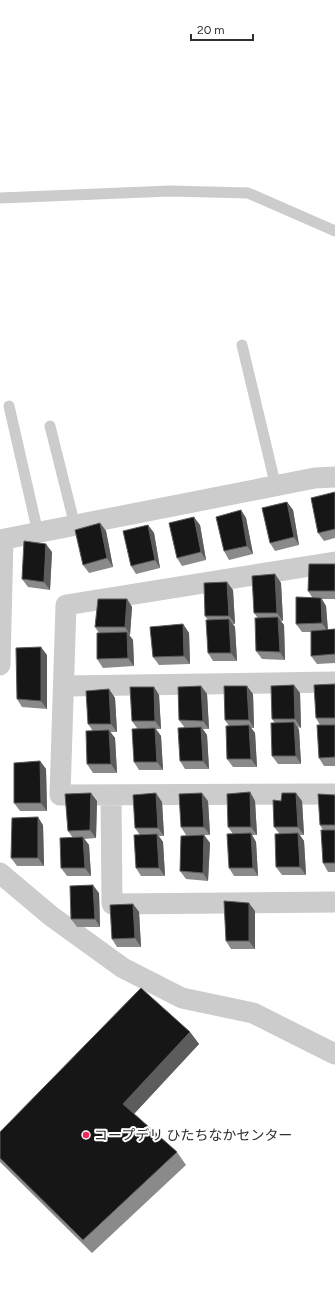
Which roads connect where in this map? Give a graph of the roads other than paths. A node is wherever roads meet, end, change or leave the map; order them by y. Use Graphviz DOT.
graph roads {
  1 [pos="0,198"];
  2 [pos="335,231"];
  3 [pos="242,345"];
  4 [pos="9,406"];
  5 [pos="50,426"];
  6 [pos="335,477"];
  7 [pos="276,487"];
  8 [pos="74,526"];
  9 [pos="38,533"];
  10 [pos="2,540"];
  11 [pos="335,562"];
  12 [pos="0,666"];
  13 [pos="335,682"];
  14 [pos="64,686"];
  15 [pos="335,794"];
  16 [pos="111,795"];
  17 [pos="2,879"];
  18 [pos="335,902"];
  19 [pos="335,1054"];
  1 -- 2 [label="lane"];
  3 -- 7 [label="lane"];
  4 -- 9 [label="lane"];
  5 -- 8 [label="lane"];
  6 -- 7 [label="street"];
  7 -- 8 [label="street"];
  8 -- 9 [label="street"];
  9 -- 10 [label="street"];
  10 -- 12 [label="street"];
  11 -- 14 [label="street"];
  13 -- 14 [label="street"];
  14 -- 16 [label="street"];
  15 -- 16 [label="street"];
  16 -- 18 [label="street"];
  17 -- 19 [label="street"];
}
